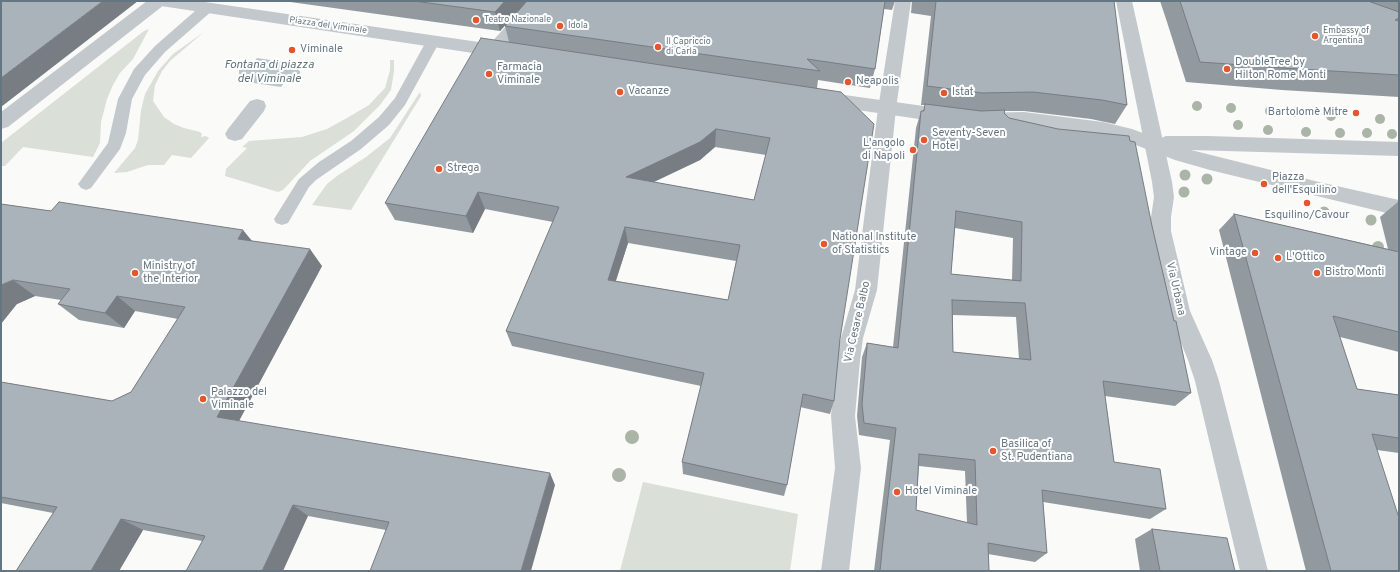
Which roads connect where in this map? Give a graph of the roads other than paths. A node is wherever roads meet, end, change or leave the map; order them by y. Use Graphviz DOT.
graph roads {
  1 [pos="158,1"];
  2 [pos="161,1"];
  3 [pos="538,1"];
  4 [pos="904,1"];
  5 [pos="1124,1"];
  6 [pos="208,7"];
  7 [pos="433,41"];
  8 [pos="494,50"];
  9 [pos="521,54"];
  10 [pos="810,97"];
  11 [pos="257,106"];
  12 [pos="888,109"];
  13 [pos="1,122"];
  14 [pos="235,134"];
  15 [pos="1154,144"];
  16 [pos="1399,149"];
  17 [pos="86,184"];
  18 [pos="1399,208"];
  19 [pos="282,219"];
  20 [pos="835,571"];
  21 [pos="1254,571"];
  1 -- 13 [label="street"];
  2 -- 6 [label="street, Piazza del Viminale"];
  3 -- 8 [label="street"];
  4 -- 12 [label="street, Via Cesare Balbo"];
  5 -- 15 [label="street, Via Urbana"];
  6 -- 7 [label="street, Piazza del Viminale"];
  6 -- 17 [label="lane"];
  7 -- 8 [label="street, Piazza del Viminale"];
  7 -- 19 [label="lane"];
  8 -- 9 [label="street, Piazza del Viminale"];
  10 -- 12 [label="street"];
  11 -- 14 [label="street"];
  12 -- 15 [label="street"];
  12 -- 20 [label="street, Via Cesare Balbo"];
  15 -- 16 [label="street"];
  15 -- 18 [label="street"];
  15 -- 21 [label="street, Via Urbana"];
}
